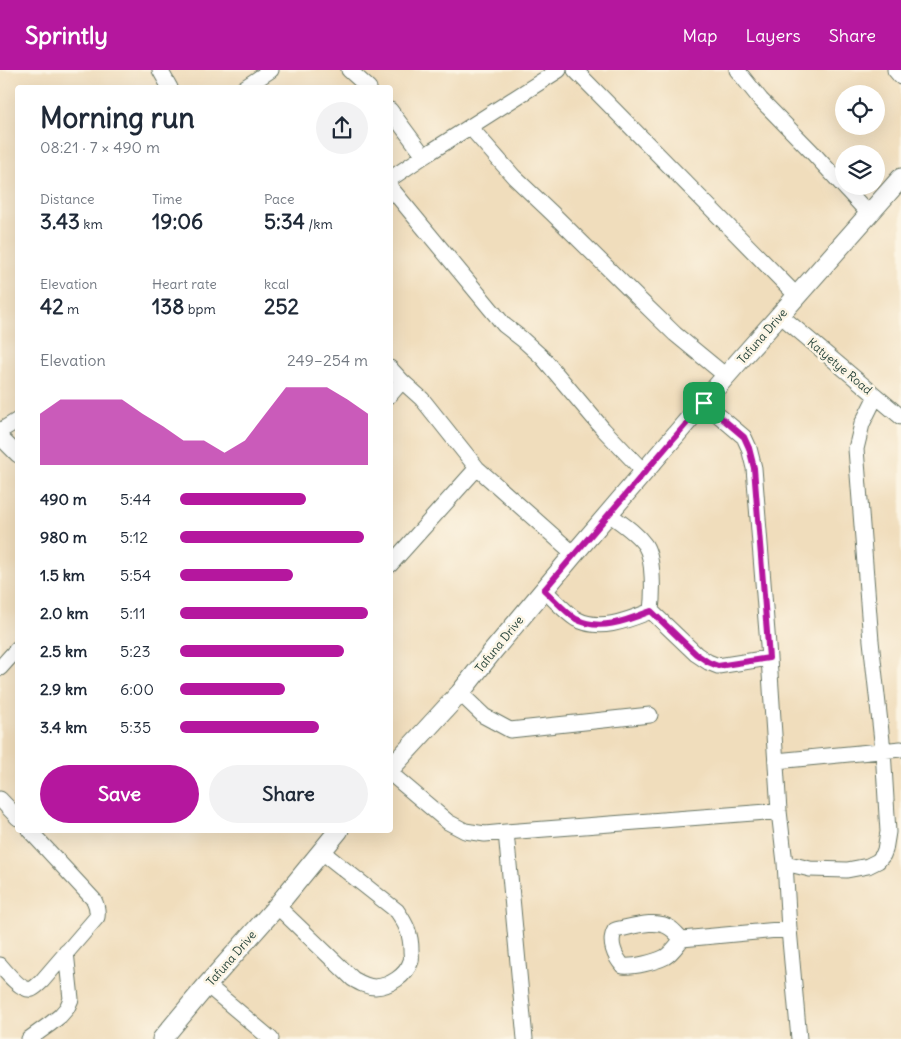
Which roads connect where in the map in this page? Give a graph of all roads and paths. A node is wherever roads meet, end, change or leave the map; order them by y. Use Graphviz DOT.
graph roads {
  1 [pos="160,70"];
  2 [pos="271,70"];
  3 [pos="349,70"];
  4 [pos="559,70"];
  5 [pos="575,70"];
  6 [pos="737,70"];
  7 [pos="895,70"];
  8 [pos="901,77"];
  9 [pos="168,85"];
  10 [pos="248,85"];
  11 [pos="366,85"];
  12 [pos="393,114"];
  13 [pos="470,127"];
  14 [pos="424,156"];
  15 [pos="393,176"];
  16 [pos="901,178"];
  17 [pos="393,191"];
  18 [pos="869,214"];
  19 [pos="797,296"];
  20 [pos="780,315"];
  21 [pos="393,371"];
  22 [pos="726,376"];
  23 [pos="402,381"];
  24 [pos="393,392"];
  25 [pos="876,396"];
  26 [pos="704,403"];
  27 [pos="901,417"];
  28 [pos="15,422"];
  29 [pos="0,431"];
  30 [pos="0,437"];
  31 [pos="15,452"];
  32 [pos="477,468"];
  33 [pos="645,473"];
  34 [pos="609,514"];
  35 [pos="574,554"];
  36 [pos="393,562"];
  37 [pos="544,590"];
  38 [pos="651,611"];
  39 [pos="15,651"];
  40 [pos="769,658"];
  41 [pos="0,668"];
  42 [pos="460,693"];
  43 [pos="650,715"];
  44 [pos="901,749"];
  45 [pos="883,750"];
  46 [pos="776,761"];
  47 [pos="393,768"];
  48 [pos="393,774"];
  49 [pos="0,799"];
  50 [pos="779,811"];
  51 [pos="15,815"];
  52 [pos="506,832"];
  53 [pos="32,833"];
  54 [pos="329,837"];
  55 [pos="785,863"];
  56 [pos="277,906"];
  57 [pos="789,930"];
  58 [pos="682,939"];
  59 [pos="66,952"];
  60 [pos="0,965"];
  61 [pos="207,986"];
  62 [pos="29,1039"];
  63 [pos="162,1039"];
  64 [pos="272,1039"];
  65 [pos="526,1039"];
  66 [pos="799,1039"];
  1 -- 9 [label="street"];
  2 -- 10 [label="street"];
  3 -- 11 [label="street"];
  4 -- 13 [label="street"];
  5 -- 19 [label="street"];
  6 -- 18 [label="street"];
  7 -- 8 [label="street"];
  12 -- 14 [label="street"];
  13 -- 14 [label="street"];
  13 -- 22 [label="street"];
  14 -- 15 [label="street"];
  16 -- 18 [label="main road, Tafuna Drive"];
  17 -- 33 [label="street"];
  18 -- 19 [label="main road, Tafuna Drive"];
  19 -- 20 [label="main road, Tafuna Drive"];
  20 -- 22 [label="main road, Tafuna Drive"];
  20 -- 25 [label="street, Katyetye Road"];
  21 -- 23 [label="street"];
  22 -- 26 [label="main road, Tafuna Drive"];
  23 -- 24 [label="street"];
  23 -- 32 [label="street"];
  25 -- 27 [label="street, Katyetye Road"];
  25 -- 45 [label="street"];
  26 -- 33 [label="main road, Tafuna Drive"];
  26 -- 40 [label="street"];
  28 -- 29 [label="street"];
  30 -- 31 [label="street"];
  32 -- 35 [label="street"];
  32 -- 36 [label="street"];
  33 -- 34 [label="main road, Tafuna Drive"];
  34 -- 35 [label="main road, Tafuna Drive"];
  34 -- 38 [label="street"];
  35 -- 37 [label="main road, Tafuna Drive"];
  37 -- 38 [label="street"];
  37 -- 42 [label="main road, Tafuna Drive"];
  38 -- 40 [label="street"];
  39 -- 41 [label="street"];
  40 -- 46 [label="street"];
  42 -- 43 [label="street"];
  42 -- 47 [label="main road, Tafuna Drive"];
  44 -- 45 [label="street"];
  45 -- 46 [label="street"];
  45 -- 55 [label="street"];
  46 -- 50 [label="street"];
  48 -- 52 [label="street"];
  49 -- 51 [label="street"];
  50 -- 52 [label="street"];
  50 -- 55 [label="street"];
  52 -- 65 [label="street"];
  53 -- 59 [label="street"];
  54 -- 56 [label="main road, Tafuna Drive"];
  54 -- 56 [label="street"];
  55 -- 57 [label="street"];
  56 -- 61 [label="main road, Tafuna Drive"];
  57 -- 58 [label="street"];
  57 -- 66 [label="street"];
  59 -- 60 [label="street"];
  59 -- 62 [label="street"];
  61 -- 63 [label="main road, Tafuna Drive"];
  61 -- 64 [label="street"];
}
